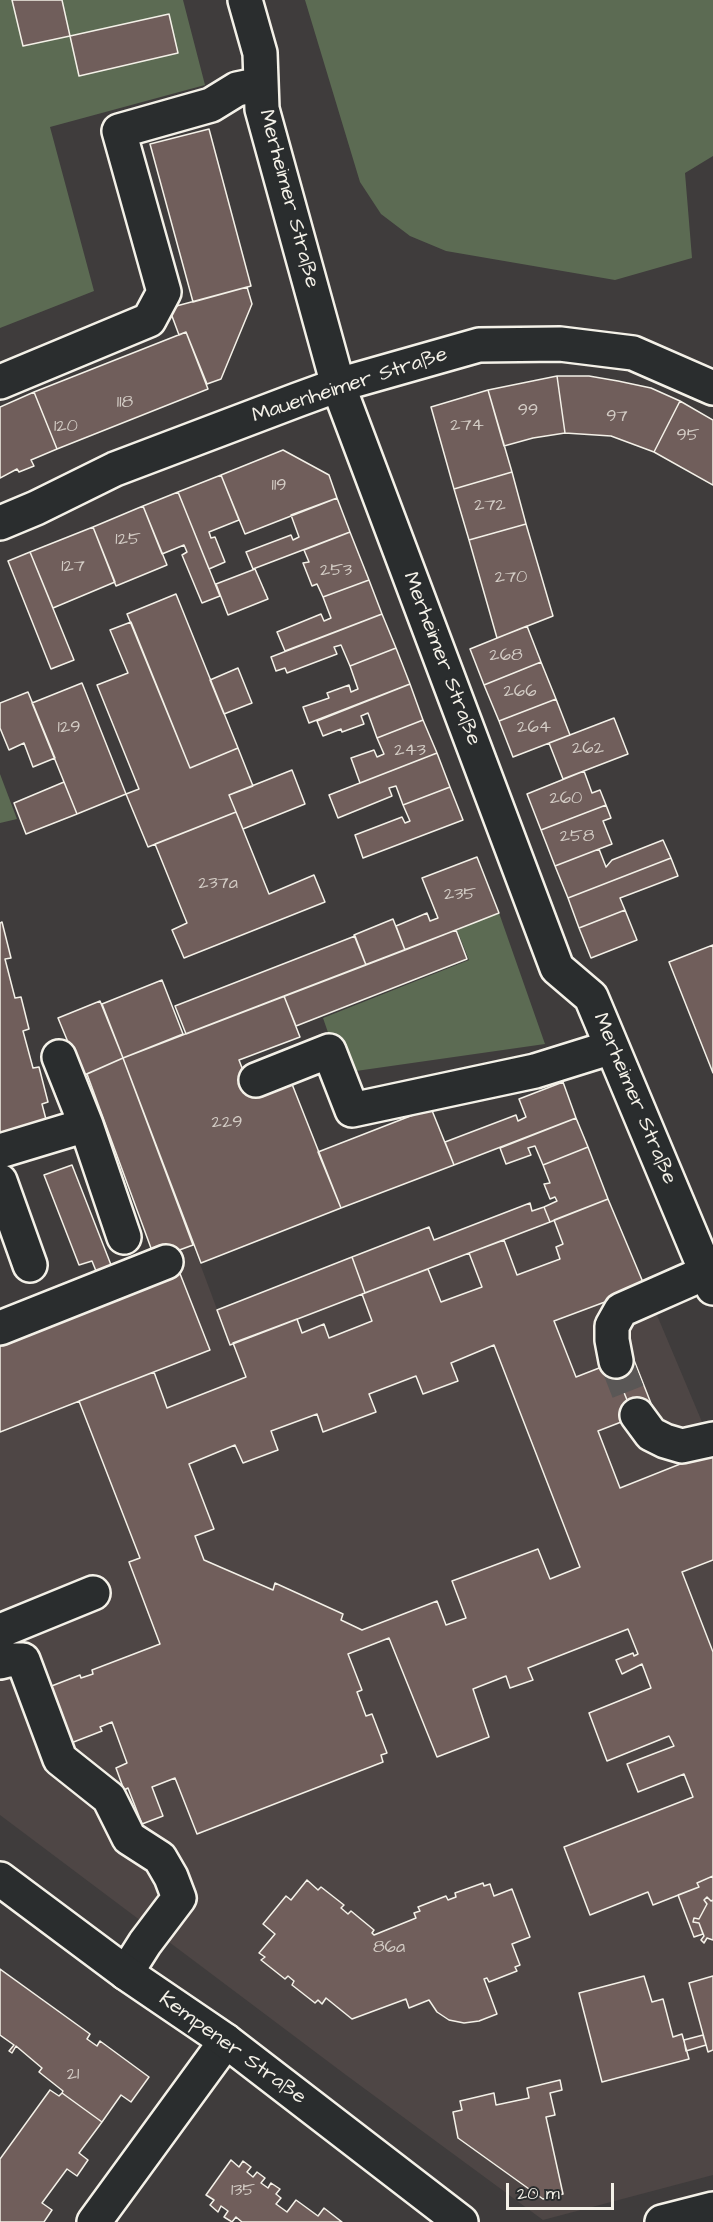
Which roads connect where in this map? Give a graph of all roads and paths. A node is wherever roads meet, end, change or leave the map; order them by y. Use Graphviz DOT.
graph roads {
  1 [pos="245,0"];
  2 [pos="261,84"];
  3 [pos="0,382"];
  4 [pos="338,385"];
  5 [pos="713,388"];
  6 [pos="0,523"];
  7 [pos="612,1047"];
  8 [pos="59,1057"];
  9 [pos="256,1080"];
  10 [pos="86,1125"];
  11 [pos="0,1151"];
  12 [pos="0,1181"];
  13 [pos="702,1230"];
  14 [pos="124,1237"];
  15 [pos="166,1262"];
  16 [pos="30,1265"];
  17 [pos="710,1280"];
  18 [pos="0,1328"];
  19 [pos="616,1361"];
  20 [pos="637,1415"];
  21 [pos="713,1439"];
  22 [pos="93,1593"];
  23 [pos="0,1631"];
  24 [pos="0,1662"];
  25 [pos="0,1880"];
  26 [pos="126,1972"];
  27 [pos="226,2041"];
  28 [pos="713,2209"];
  29 [pos="94,2222"];
  30 [pos="461,2222"];
  31 [pos="662,2222"];
  1 -- 2 [label="street, Merheimer Straße"];
  2 -- 3 [label="street"];
  2 -- 4 [label="street, Merheimer Straße"];
  4 -- 5 [label="street, Mauenheimer Straße"];
  4 -- 6 [label="street, Mauenheimer Straße"];
  4 -- 7 [label="street, Merheimer Straße"];
  7 -- 9 [label="street"];
  7 -- 13 [label="street, Merheimer Straße"];
  8 -- 10 [label="street"];
  10 -- 11 [label="street"];
  10 -- 14 [label="street"];
  12 -- 16 [label="street"];
  13 -- 17 [label="street, Merheimer Straße"];
  15 -- 18 [label="street"];
  17 -- 19 [label="street"];
  20 -- 21 [label="street"];
  22 -- 23 [label="street"];
  24 -- 26 [label="street"];
  25 -- 26 [label="street, Kempener Straße"];
  26 -- 27 [label="street, Kempener Straße"];
  27 -- 29 [label="street"];
  27 -- 30 [label="street, Kempener Straße"];
  28 -- 31 [label="street"];
}
